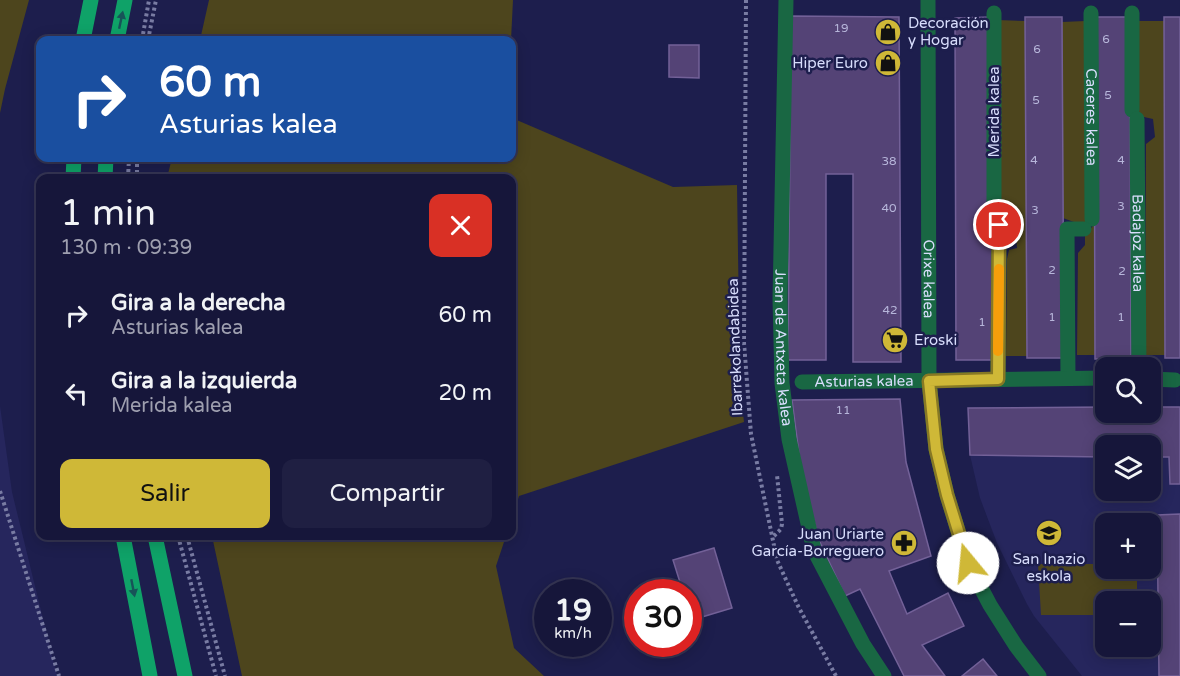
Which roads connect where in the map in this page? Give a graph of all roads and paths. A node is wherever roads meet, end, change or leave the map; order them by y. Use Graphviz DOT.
graph roads {
  1 [pos="91,0"];
  2 [pos="125,0"];
  3 [pos="149,0"];
  4 [pos="156,0"];
  5 [pos="746,0"];
  6 [pos="786,0"];
  7 [pos="928,0"];
  8 [pos="994,13"];
  9 [pos="1091,13"];
  10 [pos="1132,14"];
  11 [pos="85,36"];
  12 [pos="118,36"];
  13 [pos="143,36"];
  14 [pos="149,36"];
  15 [pos="1139,357"];
  16 [pos="1068,378"];
  17 [pos="1095,378"];
  18 [pos="998,379"];
  19 [pos="1161,379"];
  20 [pos="1178,380"];
  21 [pos="929,381"];
  22 [pos="802,382"];
  23 [pos="0,490"];
  24 [pos="124,540"];
  25 [pos="156,540"];
  26 [pos="179,540"];
  27 [pos="188,540"];
  28 [pos="59,676"];
  29 [pos="150,676"];
  30 [pos="185,676"];
  31 [pos="216,676"];
  32 [pos="225,676"];
  33 [pos="836,676"];
  34 [pos="884,676"];
  35 [pos="1039,676"];
  1 -- 11 [label="main road"];
  12 -- 2 [label="main road, one-way"];
  3 -- 13 [label="path"];
  4 -- 14 [label="path"];
  5 -- 33 [label="path, Ibarrekolandabidea"];
  6 -- 34 [label="street, Juan de Antxeta kalea"];
  7 -- 21 [label="street, Orixe kalea"];
  8 -- 18 [label="street, Merida kalea"];
  9 -- 16 [label="street, Caceres kalea"];
  10 -- 15 [label="street, Badajoz kalea"];
  16 -- 17 [label="street, Asturias kalea"];
  16 -- 18 [label="street, Asturias kalea"];
  18 -- 21 [label="street, Asturias kalea"];
  19 -- 20 [label="street"];
  21 -- 22 [label="street, Asturias kalea"];
  21 -- 35 [label="street, Orixe kalea"];
  23 -- 28 [label="path"];
  24 -- 29 [label="main road, one-way"];
  25 -- 30 [label="main road"];
  26 -- 31 [label="path"];
  27 -- 32 [label="path"];
}
